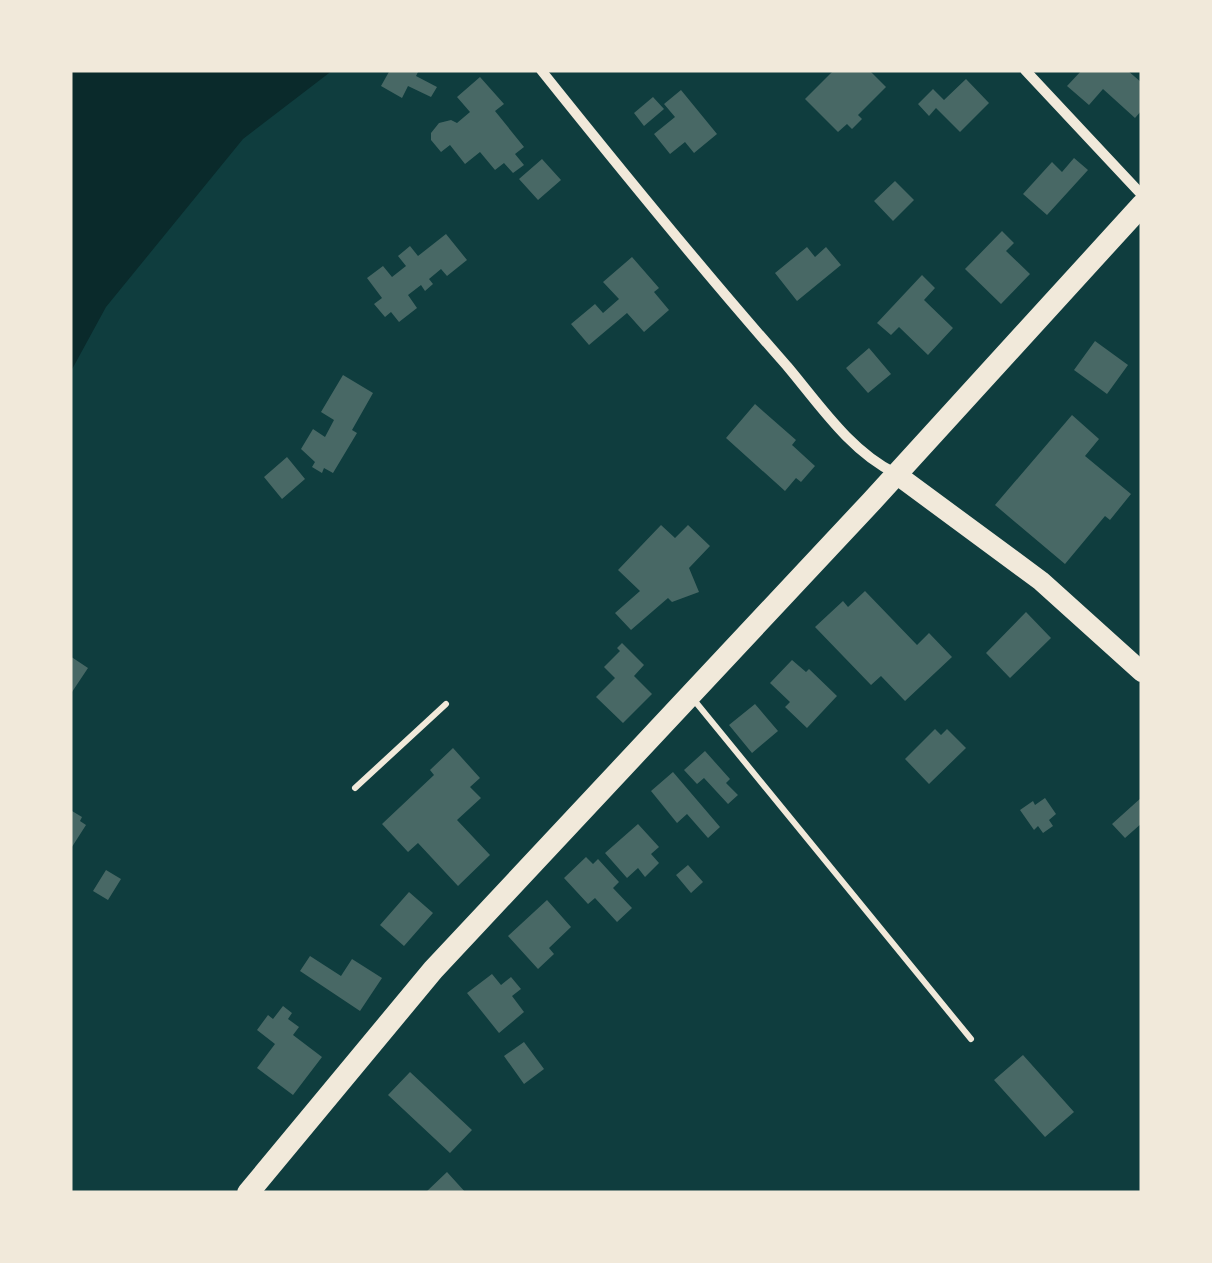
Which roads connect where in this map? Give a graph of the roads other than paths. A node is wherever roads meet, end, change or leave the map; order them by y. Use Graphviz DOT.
graph roads {
  1 [pos="541,70"];
  2 [pos="1025,70"];
  3 [pos="1142,195"];
  4 [pos="1142,205"];
  5 [pos="896,474"];
  6 [pos="1142,672"];
  7 [pos="690,695"];
  8 [pos="446,704"];
  9 [pos="355,788"];
  10 [pos="971,1039"];
  11 [pos="248,1193"];
  1 -- 5 [label="street"];
  2 -- 3 [label="street"];
  4 -- 5 [label="main road"];
  5 -- 6 [label="main road"];
  5 -- 7 [label="main road"];
  7 -- 10 [label="lane"];
  7 -- 11 [label="main road"];
  8 -- 9 [label="lane"];
}
